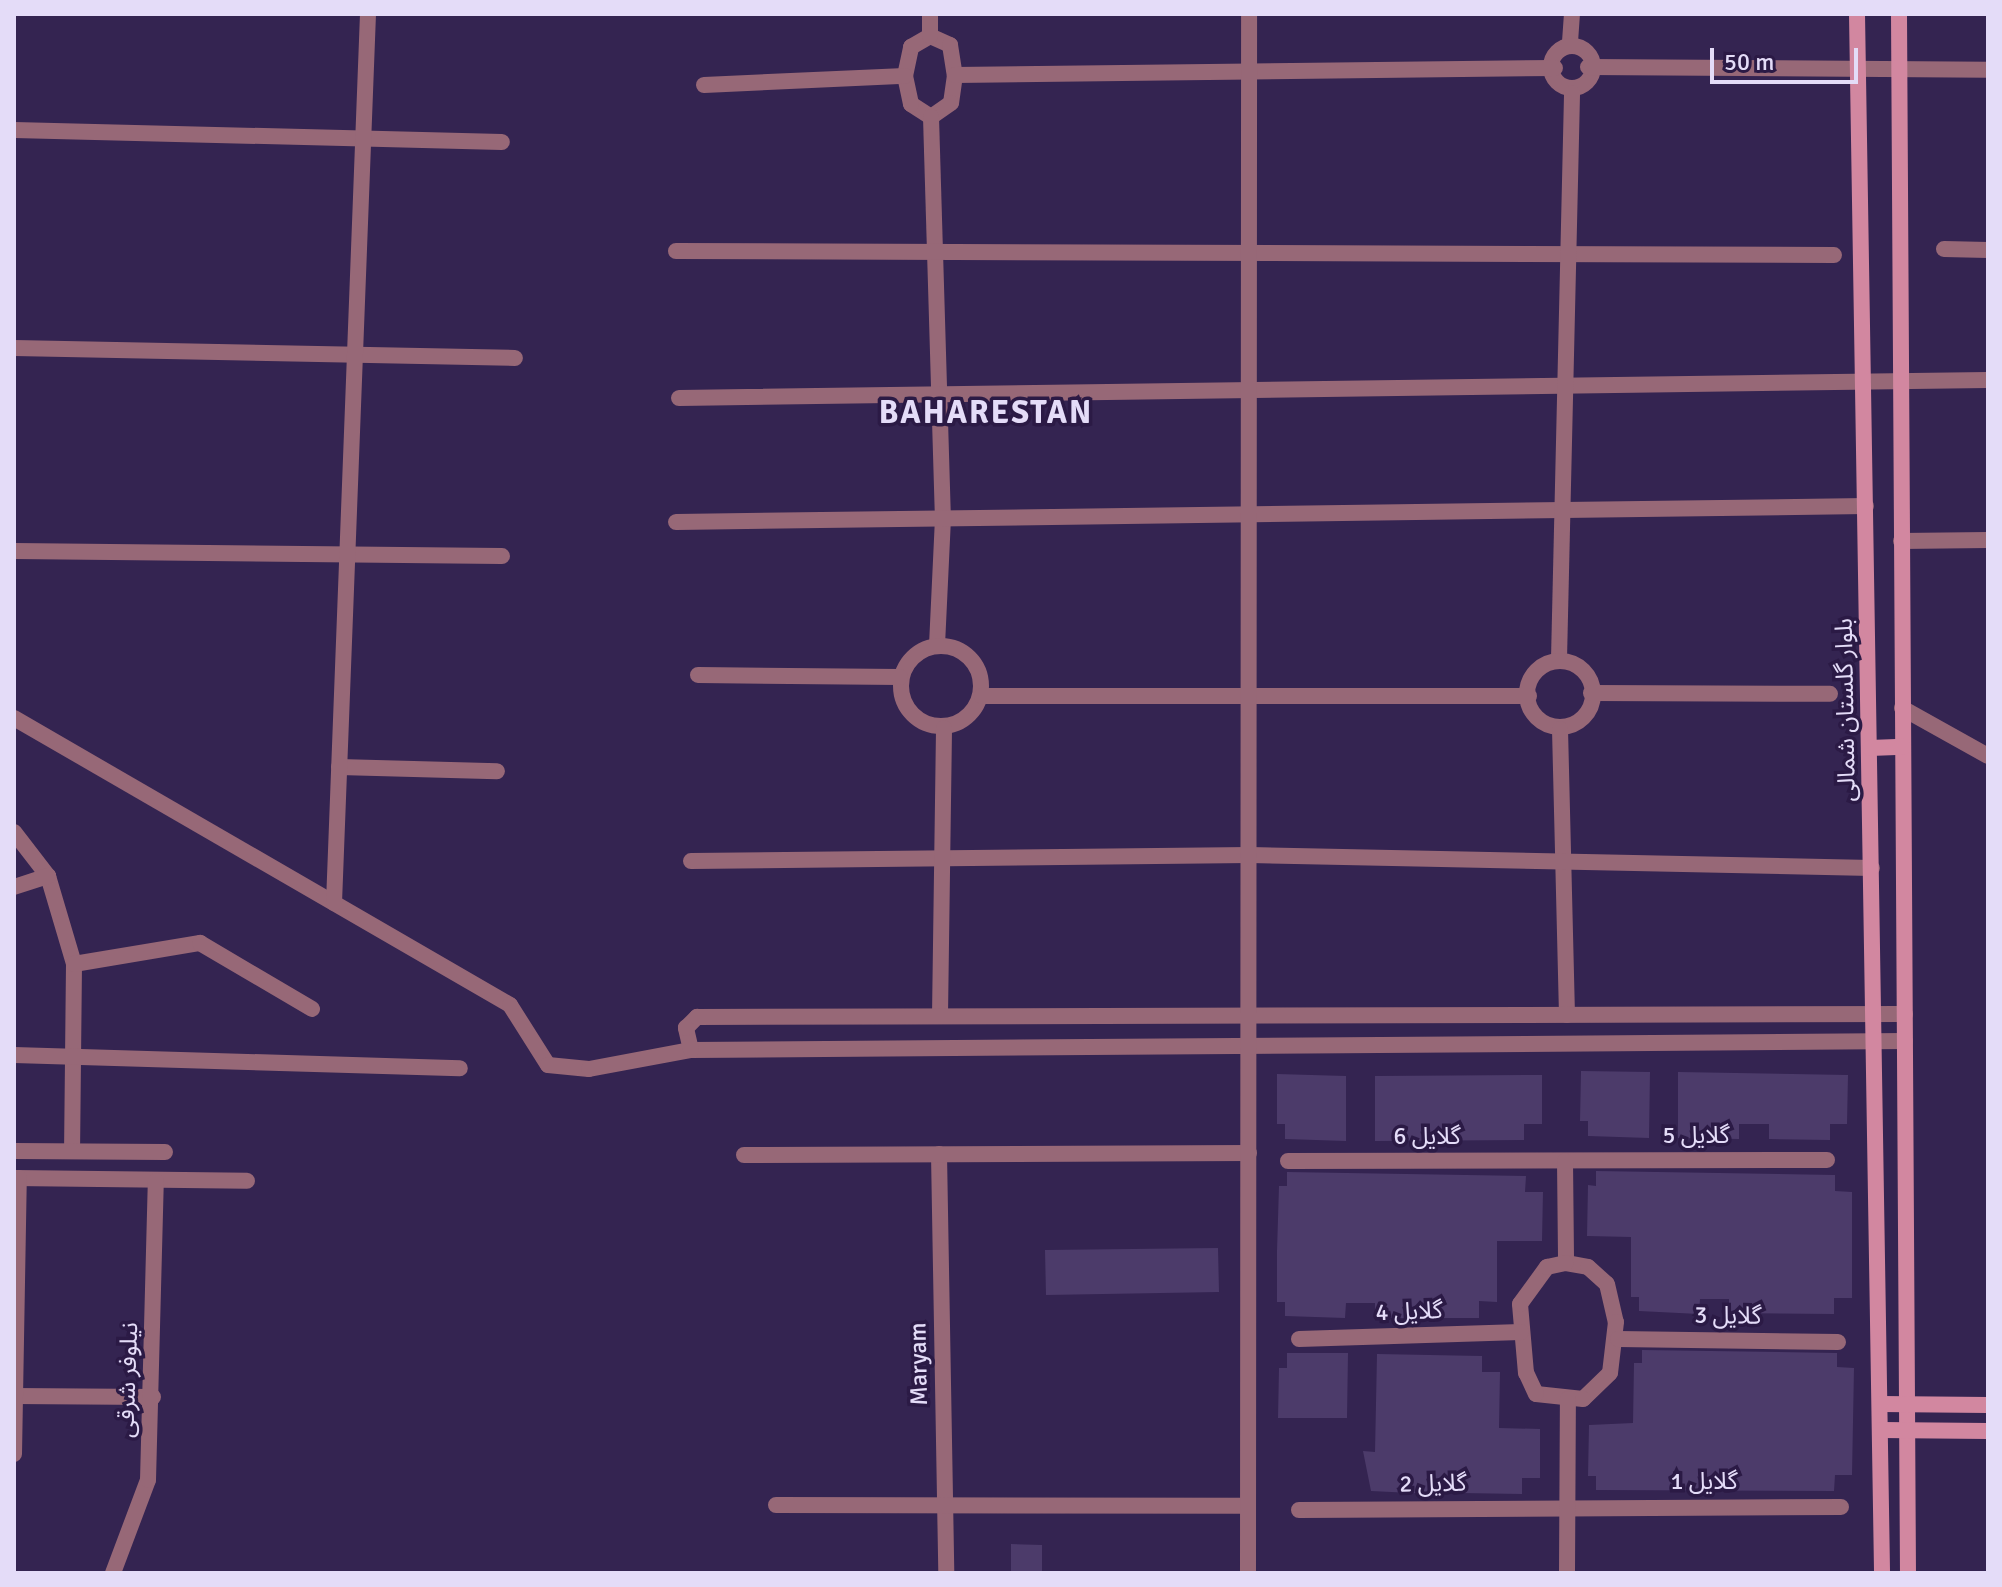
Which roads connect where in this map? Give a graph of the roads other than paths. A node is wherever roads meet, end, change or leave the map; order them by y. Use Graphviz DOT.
graph roads {
  1 [pos="368,14"];
  2 [pos="930,14"];
  3 [pos="1249,14"];
  4 [pos="1572,14"];
  5 [pos="1857,14"];
  6 [pos="1899,14"];
  7 [pos="930,36"];
  8 [pos="1570,42"];
  9 [pos="1588,67"];
  10 [pos="1555,68"];
  11 [pos="1988,70"];
  12 [pos="1249,71"];
  13 [pos="1858,72"];
  14 [pos="1900,72"];
  15 [pos="955,75"];
  16 [pos="905,76"];
  17 [pos="704,85"];
  18 [pos="1572,93"];
  19 [pos="931,117"];
  20 [pos="14,130"];
  21 [pos="363,140"];
  22 [pos="502,142"];
  23 [pos="1944,249"];
  24 [pos="1988,250"];
  25 [pos="676,251"];
  26 [pos="938,252"];
  27 [pos="1251,253"];
  28 [pos="1564,255"];
  29 [pos="1834,255"];
  30 [pos="14,348"];
  31 [pos="355,352"];
  32 [pos="515,358"];
  33 [pos="1902,380"];
  34 [pos="1988,380"];
  35 [pos="1865,383"];
  36 [pos="1565,387"];
  37 [pos="1252,391"];
  38 [pos="941,395"];
  39 [pos="679,398"];
  40 [pos="1866,506"];
  41 [pos="1562,509"];
  42 [pos="1251,513"];
  43 [pos="943,518"];
  44 [pos="676,522"];
  45 [pos="1988,540"];
  46 [pos="1901,541"];
  47 [pos="14,551"];
  48 [pos="347,556"];
  49 [pos="502,556"];
  50 [pos="937,645"];
  51 [pos="1559,659"];
  52 [pos="698,675"];
  53 [pos="900,677"];
  54 [pos="1591,693"];
  55 [pos="1830,694"];
  56 [pos="982,696"];
  57 [pos="1251,696"];
  58 [pos="1529,696"];
  59 [pos="1902,708"];
  60 [pos="14,718"];
  61 [pos="944,728"];
  62 [pos="1560,729"];
  63 [pos="1903,747"];
  64 [pos="1870,748"];
  65 [pos="1988,756"];
  66 [pos="339,767"];
  67 [pos="497,771"];
  68 [pos="14,832"];
  69 [pos="1250,855"];
  70 [pos="691,861"];
  71 [pos="1563,861"];
  72 [pos="943,862"];
  73 [pos="1872,868"];
  74 [pos="48,876"];
  75 [pos="14,887"];
  76 [pos="334,903"];
  77 [pos="74,964"];
  78 [pos="312,1009"];
  79 [pos="1875,1014"];
  80 [pos="1905,1014"];
  81 [pos="1567,1015"];
  82 [pos="940,1016"];
  83 [pos="1250,1016"];
  84 [pos="1875,1041"];
  85 [pos="1905,1041"];
  86 [pos="1250,1046"];
  87 [pos="691,1050"];
  88 [pos="14,1055"];
  89 [pos="73,1057"];
  90 [pos="460,1068"];
  91 [pos="72,1150"];
  92 [pos="14,1151"];
  93 [pos="165,1152"];
  94 [pos="1249,1153"];
  95 [pos="939,1154"];
  96 [pos="744,1155"];
  97 [pos="1827,1160"];
  98 [pos="1288,1161"];
  99 [pos="1565,1161"];
  100 [pos="17,1178"];
  101 [pos="156,1181"];
  102 [pos="247,1181"];
  103 [pos="1566,1263"];
  104 [pos="1521,1332"];
  105 [pos="1299,1339"];
  106 [pos="1618,1339"];
  107 [pos="1838,1342"];
  108 [pos="16,1396"];
  109 [pos="153,1397"];
  110 [pos="1568,1399"];
  111 [pos="1881,1404"];
  112 [pos="1908,1404"];
  113 [pos="1988,1405"];
  114 [pos="1881,1430"];
  115 [pos="1908,1430"];
  116 [pos="1988,1431"];
  117 [pos="14,1454"];
  118 [pos="776,1505"];
  119 [pos="1567,1505"];
  120 [pos="1248,1506"];
  121 [pos="1841,1507"];
  122 [pos="945,1509"];
  123 [pos="1299,1510"];
  124 [pos="113,1573"];
  125 [pos="946,1573"];
  126 [pos="1248,1573"];
  127 [pos="1567,1573"];
  128 [pos="1882,1573"];
  129 [pos="1908,1573"];
  1 -- 21 [label="street"];
  2 -- 7 [label="street"];
  3 -- 12 [label="street"];
  4 -- 8 [label="street"];
  5 -- 13 [label="street, بلوار گلستان شمالی"];
  6 -- 14 [label="street"];
  7 -- 15 [label="street"];
  7 -- 16 [label="street"];
  8 -- 9 [label="street"];
  8 -- 10 [label="street"];
  9 -- 13 [label="street"];
  9 -- 18 [label="street"];
  10 -- 12 [label="street"];
  10 -- 18 [label="street"];
  11 -- 14 [label="street"];
  12 -- 15 [label="street"];
  12 -- 27 [label="street"];
  13 -- 14 [label="street"];
  13 -- 35 [label="street, بلوار گلستان شمالی"];
  14 -- 33 [label="street"];
  15 -- 19 [label="street"];
  16 -- 17 [label="street"];
  16 -- 19 [label="street"];
  18 -- 28 [label="street"];
  19 -- 26 [label="street"];
  20 -- 21 [label="street"];
  21 -- 22 [label="street"];
  21 -- 31 [label="street"];
  23 -- 24 [label="street"];
  25 -- 26 [label="street"];
  26 -- 27 [label="street"];
  26 -- 38 [label="street"];
  27 -- 28 [label="street"];
  27 -- 37 [label="street"];
  28 -- 29 [label="street"];
  28 -- 36 [label="street"];
  30 -- 31 [label="street"];
  31 -- 32 [label="street"];
  31 -- 48 [label="street"];
  33 -- 34 [label="street"];
  33 -- 35 [label="street"];
  33 -- 46 [label="street"];
  35 -- 36 [label="street"];
  35 -- 40 [label="street, بلوار گلستان شمالی"];
  36 -- 37 [label="street"];
  36 -- 41 [label="street"];
  37 -- 38 [label="street"];
  37 -- 42 [label="street"];
  38 -- 39 [label="street"];
  38 -- 43 [label="street"];
  40 -- 41 [label="street"];
  40 -- 64 [label="street, بلوار گلستان شمالی"];
  41 -- 42 [label="street"];
  41 -- 51 [label="street"];
  42 -- 43 [label="street"];
  42 -- 57 [label="street"];
  43 -- 44 [label="street"];
  43 -- 50 [label="street"];
  45 -- 46 [label="street"];
  46 -- 59 [label="street"];
  47 -- 48 [label="street"];
  48 -- 49 [label="street"];
  48 -- 66 [label="street"];
  50 -- 53 [label="street"];
  50 -- 56 [label="street"];
  51 -- 54 [label="street"];
  51 -- 58 [label="street"];
  52 -- 53 [label="street"];
  53 -- 61 [label="street"];
  54 -- 55 [label="street"];
  54 -- 62 [label="street"];
  56 -- 57 [label="street"];
  56 -- 61 [label="street"];
  57 -- 58 [label="street"];
  57 -- 69 [label="street"];
  58 -- 62 [label="street"];
  59 -- 63 [label="street"];
  59 -- 65 [label="street"];
  60 -- 76 [label="street"];
  61 -- 72 [label="street"];
  62 -- 71 [label="street"];
  63 -- 64 [label="street"];
  63 -- 80 [label="street"];
  64 -- 73 [label="street, بلوار گلستان شمالی"];
  66 -- 67 [label="street"];
  66 -- 76 [label="street"];
  68 -- 74 [label="street"];
  69 -- 71 [label="street"];
  69 -- 72 [label="street"];
  69 -- 83 [label="street"];
  70 -- 72 [label="street"];
  71 -- 73 [label="street"];
  71 -- 81 [label="street"];
  72 -- 82 [label="street"];
  73 -- 79 [label="street, بلوار گلستان شمالی"];
  74 -- 75 [label="street"];
  74 -- 77 [label="street"];
  76 -- 87 [label="street"];
  77 -- 78 [label="street"];
  77 -- 89 [label="street"];
  79 -- 80 [label="street"];
  79 -- 81 [label="street"];
  79 -- 84 [label="street, بلوار گلستان شمالی"];
  80 -- 85 [label="street"];
  81 -- 83 [label="street"];
  82 -- 83 [label="street"];
  82 -- 87 [label="street"];
  83 -- 86 [label="street"];
  84 -- 85 [label="street"];
  84 -- 86 [label="street"];
  84 -- 111 [label="street, بلوار گلستان شمالی"];
  85 -- 112 [label="street"];
  86 -- 87 [label="street"];
  86 -- 94 [label="street"];
  88 -- 89 [label="street"];
  89 -- 90 [label="street"];
  89 -- 91 [label="street"];
  91 -- 92 [label="street"];
  91 -- 93 [label="street"];
  94 -- 95 [label="street"];
  94 -- 120 [label="street"];
  95 -- 96 [label="street"];
  95 -- 122 [label="street, Maryam"];
  97 -- 99 [label="street, گلایل 5"];
  98 -- 99 [label="street, گلایل 6"];
  99 -- 103 [label="street"];
  100 -- 101 [label="street"];
  100 -- 108 [label="street"];
  101 -- 102 [label="street"];
  101 -- 109 [label="street, نیلوفر شرقی"];
  103 -- 104 [label="street"];
  103 -- 106 [label="street"];
  104 -- 105 [label="street, گلایل 4"];
  104 -- 110 [label="street"];
  106 -- 107 [label="street, گلایل 3"];
  106 -- 110 [label="street"];
  108 -- 109 [label="street"];
  108 -- 117 [label="street"];
  109 -- 124 [label="street, نیلوفر شرقی"];
  110 -- 119 [label="street"];
  111 -- 112 [label="street"];
  111 -- 114 [label="street, بلوار گلستان شمالی"];
  112 -- 113 [label="street"];
  112 -- 115 [label="street"];
  114 -- 115 [label="street"];
  114 -- 128 [label="street, بلوار گلستان شمالی"];
  115 -- 116 [label="street"];
  115 -- 129 [label="street"];
  118 -- 122 [label="street"];
  119 -- 121 [label="street, گلایل 1"];
  119 -- 123 [label="street, گلایل 2"];
  119 -- 127 [label="street"];
  120 -- 122 [label="street"];
  120 -- 126 [label="street"];
  122 -- 125 [label="street, Maryam"];
}
